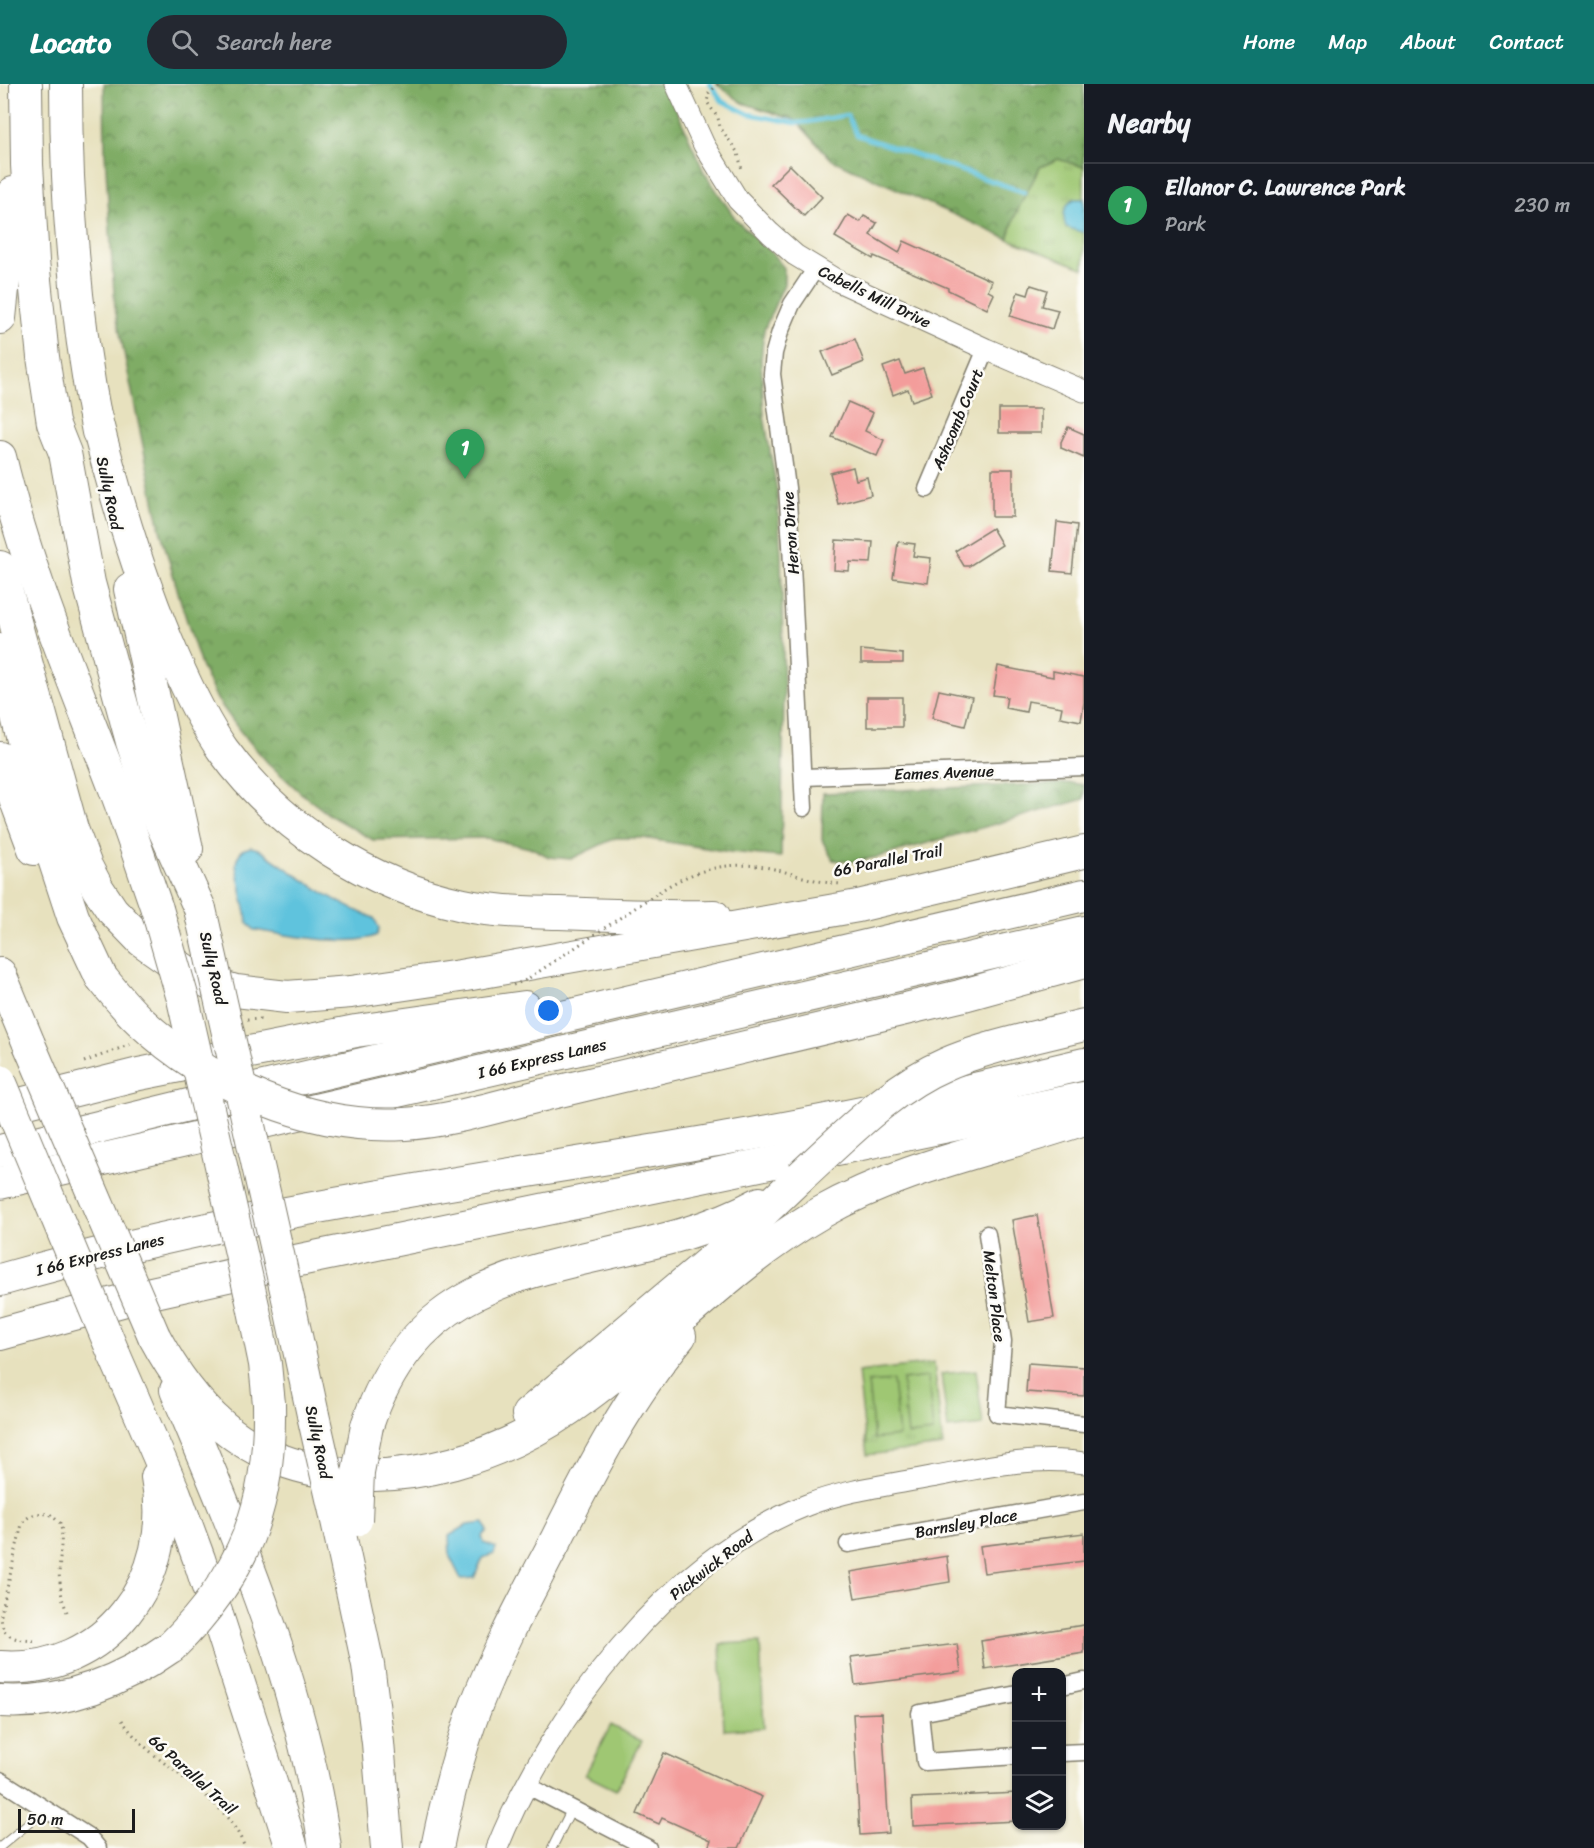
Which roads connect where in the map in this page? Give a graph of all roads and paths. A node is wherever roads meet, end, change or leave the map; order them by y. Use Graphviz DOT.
graph roads {
  1 [pos="24,84"];
  2 [pos="66,84"];
  3 [pos="676,84"];
  4 [pos="718,85"];
  5 [pos="745,177"];
  6 [pos="816,268"];
  7 [pos="0,318"];
  8 [pos="986,349"];
  9 [pos="1084,391"];
  10 [pos="94,411"];
  11 [pos="53,423"];
  12 [pos="0,457"];
  13 [pos="927,489"];
  14 [pos="0,567"];
  15 [pos="0,650"];
  16 [pos="0,758"];
  17 [pos="1084,767"];
  18 [pos="804,777"];
  19 [pos="116,792"];
  20 [pos="804,808"];
  21 [pos="1084,852"];
  22 [pos="851,883"];
  23 [pos="1084,895"];
  24 [pos="888,899"];
  25 [pos="200,909"];
  26 [pos="1084,916"];
  27 [pos="1084,932"];
  28 [pos="1084,962"];
  29 [pos="0,974"];
  30 [pos="100,977"];
  31 [pos="513,985"];
  32 [pos="690,987"];
  33 [pos="1084,1025"];
  34 [pos="668,1029"];
  35 [pos="1084,1064"];
  36 [pos="0,1081"];
  37 [pos="1084,1098"];
  38 [pos="0,1109"];
  39 [pos="1084,1119"];
  40 [pos="0,1151"];
  41 [pos="0,1184"];
  42 [pos="744,1220"];
  43 [pos="987,1234"];
  44 [pos="739,1271"];
  45 [pos="0,1280"];
  46 [pos="4,1333"];
  47 [pos="154,1336"];
  48 [pos="141,1413"];
  49 [pos="1084,1424"];
  50 [pos="1084,1463"];
  51 [pos="363,1475"];
  52 [pos="1084,1502"];
  53 [pos="346,1518"];
  54 [pos="848,1544"];
  55 [pos="68,1616"];
  56 [pos="37,1641"];
  57 [pos="0,1667"];
  58 [pos="1084,1681"];
  59 [pos="1066,1685"];
  60 [pos="1012,1695"];
  61 [pos="3,1701"];
  62 [pos="122,1720"];
  63 [pos="1084,1752"];
  64 [pos="1066,1753"];
  65 [pos="1012,1756"];
  66 [pos="0,1780"];
  67 [pos="526,1785"];
  68 [pos="572,1808"];
  69 [pos="45,1810"];
  70 [pos="0,1847"];
  71 [pos="98,1848"];
  72 [pos="245,1848"];
  73 [pos="292,1848"];
  74 [pos="325,1848"];
  75 [pos="387,1848"];
  76 [pos="437,1848"];
  77 [pos="497,1848"];
  78 [pos="552,1848"];
  79 [pos="648,1848"];
  1 -- 7 [label="highway"];
  1 -- 11 [label="highway"];
  2 -- 10 [label="highway, Sully Road"];
  3 -- 6 [label="street, Cabells Mill Drive"];
  4 -- 5 [label="path"];
  6 -- 8 [label="street, Cabells Mill Drive"];
  6 -- 18 [label="street, Heron Drive"];
  8 -- 9 [label="street, Cabells Mill Drive"];
  8 -- 13 [label="street, Ashcomb Court"];
  10 -- 24 [label="highway"];
  10 -- 25 [label="highway, Sully Road"];
  11 -- 19 [label="highway"];
  11 -- 25 [label="highway"];
  12 -- 19 [label="highway"];
  14 -- 24 [label="highway"];
  15 -- 30 [label="highway"];
  16 -- 30 [label="highway"];
  17 -- 18 [label="street, Eames Avenue"];
  18 -- 20 [label="street, Heron Drive"];
  19 -- 61 [label="highway, bridge"];
  21 -- 24 [label="highway"];
  22 -- 31 [label="path, 66 Parallel Trail, bridge"];
  23 -- 32 [label="highway"];
  25 -- 53 [label="highway, Sully Road, bridge"];
  26 -- 34 [label="highway"];
  27 -- 34 [label="highway, I 66 Express Lanes"];
  28 -- 30 [label="highway, bridge"];
  29 -- 47 [label="highway, bridge"];
  32 -- 38 [label="highway"];
  32 -- 40 [label="highway"];
  33 -- 42 [label="highway, bridge"];
  34 -- 41 [label="highway, I 66 Express Lanes"];
  35 -- 45 [label="highway, I 66 Express Lanes"];
  36 -- 48 [label="highway, bridge"];
  37 -- 46 [label="highway"];
  39 -- 44 [label="highway"];
  42 -- 51 [label="highway"];
  42 -- 53 [label="highway, bridge"];
  43 -- 49 [label="street, Melton Place"];
  44 -- 51 [label="highway"];
  44 -- 76 [label="highway"];
  47 -- 51 [label="highway"];
  47 -- 74 [label="highway"];
  48 -- 57 [label="highway"];
  48 -- 73 [label="highway"];
  50 -- 67 [label="street, Pickwick Road"];
  52 -- 54 [label="street, Barnsley Place"];
  53 -- 75 [label="highway, Sully Road"];
  55 -- 56 [label="path"];
  58 -- 59 [label="street"];
  60 -- 65 [label="street"];
  62 -- 72 [label="path, 66 Parallel Trail"];
  63 -- 64 [label="street"];
  66 -- 69 [label="street"];
  67 -- 68 [label="street"];
  67 -- 77 [label="street, Pickwick Road"];
  68 -- 78 [label="lane"];
  68 -- 79 [label="street"];
  69 -- 70 [label="lane"];
  69 -- 71 [label="street"];
}
